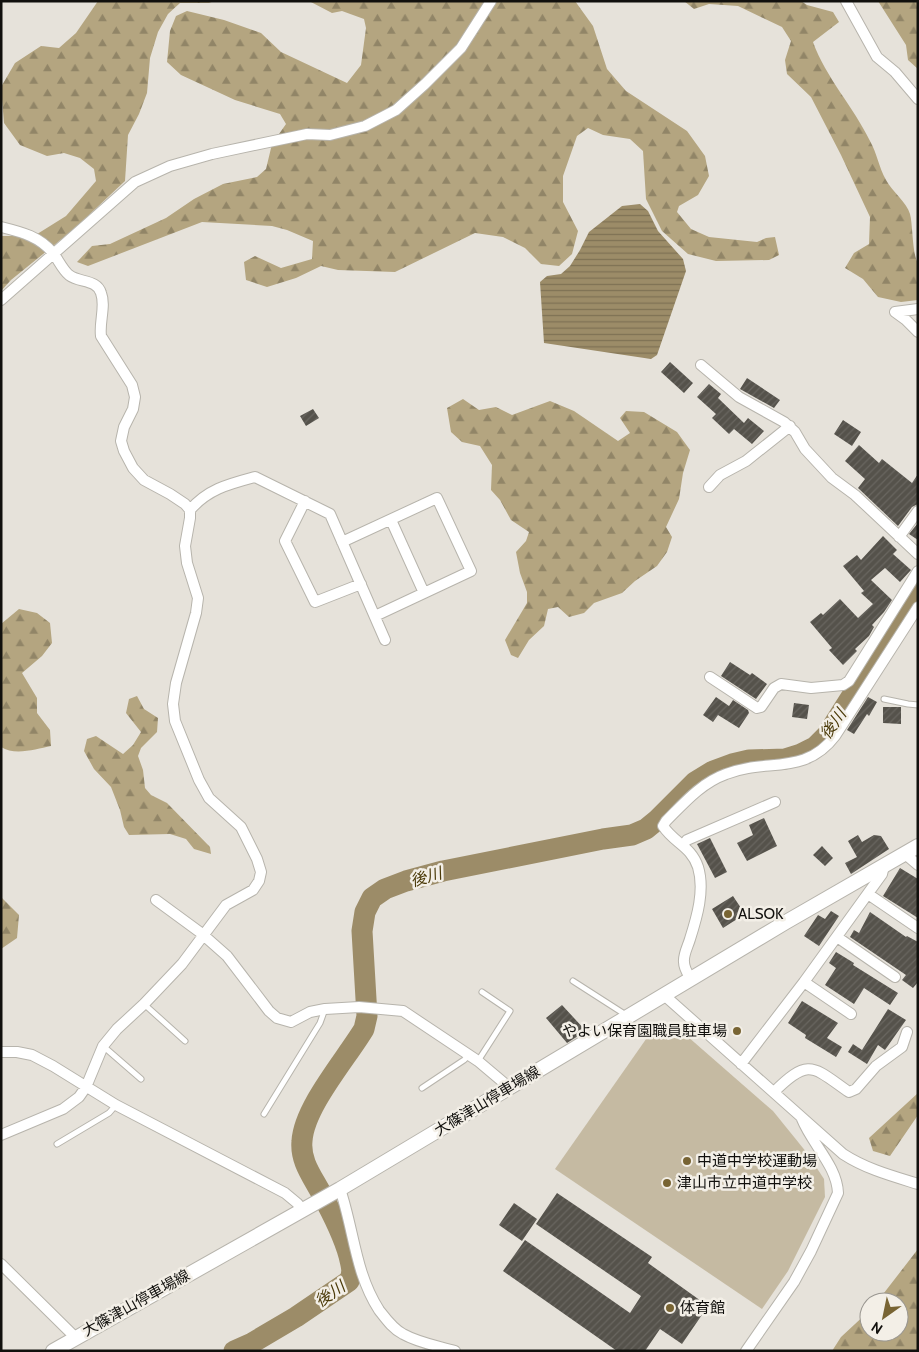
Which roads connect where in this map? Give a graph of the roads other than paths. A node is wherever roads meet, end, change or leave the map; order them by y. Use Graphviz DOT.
graph roads {
  1 [pos="491,1"];
  2 [pos="846,1"];
  3 [pos="918,99"];
  4 [pos="1,227"];
  5 [pos="54,254"];
  6 [pos="1,300"];
  7 [pos="918,309"];
  8 [pos="918,332"];
  9 [pos="701,365"];
  10 [pos="790,426"];
  11 [pos="709,487"];
  12 [pos="305,501"];
  13 [pos="190,510"];
  14 [pos="918,511"];
  15 [pos="391,520"];
  16 [pos="899,537"];
  17 [pos="342,542"];
  18 [pos="918,554"];
  19 [pos="918,571"];
  20 [pos="361,584"];
  21 [pos="424,593"];
  22 [pos="918,607"];
  23 [pos="374,616"];
  24 [pos="385,640"];
  25 [pos="710,677"];
  26 [pos="884,699"];
  27 [pos="918,705"];
  28 [pos="775,802"];
  29 [pos="683,845"];
  30 [pos="918,846"];
  31 [pos="905,854"];
  32 [pos="918,865"];
  33 [pos="884,866"];
  34 [pos="868,894"];
  35 [pos="156,900"];
  36 [pos="918,928"];
  37 [pos="203,936"];
  38 [pos="837,937"];
  39 [pos="895,977"];
  40 [pos="692,979"];
  41 [pos="573,981"];
  42 [pos="804,982"];
  43 [pos="482,992"];
  44 [pos="664,996"];
  45 [pos="144,1004"];
  46 [pos="325,1010"];
  47 [pos="851,1014"];
  48 [pos="629,1017"];
  49 [pos="907,1032"];
  50 [pos="185,1041"];
  51 [pos="103,1046"];
  52 [pos="1,1052"];
  53 [pos="469,1055"];
  54 [pos="478,1061"];
  55 [pos="741,1064"];
  56 [pos="141,1079"];
  57 [pos="86,1087"];
  58 [pos="422,1088"];
  59 [pos="510,1088"];
  60 [pos="774,1092"];
  61 [pos="116,1105"];
  62 [pos="264,1114"];
  63 [pos="801,1116"];
  64 [pos="1,1135"];
  65 [pos="57,1144"];
  66 [pos="918,1184"];
  67 [pos="336,1191"];
  68 [pos="309,1206"];
  69 [pos="1,1264"];
  70 [pos="76,1338"];
  71 [pos="53,1351"];
  72 [pos="455,1351"];
  73 [pos="746,1351"];
  1 -- 5 [label="street"];
  2 -- 3 [label="street"];
  4 -- 5 [label="street"];
  5 -- 6 [label="street"];
  5 -- 13 [label="street"];
  7 -- 8 [label="street"];
  9 -- 10 [label="street"];
  10 -- 11 [label="street"];
  10 -- 16 [label="street"];
  12 -- 13 [label="street"];
  12 -- 17 [label="street"];
  12 -- 20 [label="street"];
  13 -- 37 [label="street"];
  14 -- 16 [label="street"];
  15 -- 17 [label="street"];
  15 -- 21 [label="street"];
  15 -- 21 [label="street"];
  16 -- 18 [label="street"];
  17 -- 20 [label="street"];
  19 -- 25 [label="street"];
  20 -- 23 [label="street"];
  21 -- 23 [label="street"];
  22 -- 29 [label="street"];
  23 -- 24 [label="street"];
  26 -- 27 [label="lane"];
  28 -- 29 [label="street"];
  29 -- 40 [label="street"];
  30 -- 31 [label="main road, 大篠津山停車場線"];
  31 -- 32 [label="street"];
  31 -- 33 [label="main road, 大篠津山停車場線"];
  33 -- 34 [label="street"];
  33 -- 40 [label="main road, 大篠津山停車場線"];
  34 -- 36 [label="street"];
  34 -- 38 [label="street"];
  35 -- 37 [label="street"];
  37 -- 45 [label="street"];
  37 -- 46 [label="street"];
  38 -- 39 [label="street"];
  38 -- 42 [label="street"];
  40 -- 44 [label="main road, 大篠津山停車場線"];
  41 -- 48 [label="lane"];
  42 -- 47 [label="street"];
  42 -- 55 [label="street"];
  43 -- 54 [label="lane"];
  44 -- 48 [label="main road, 大篠津山停車場線"];
  44 -- 55 [label="street"];
  45 -- 50 [label="lane"];
  45 -- 51 [label="street"];
  46 -- 53 [label="street"];
  46 -- 62 [label="lane"];
  48 -- 59 [label="main road, 大篠津山停車場線"];
  49 -- 60 [label="street"];
  51 -- 56 [label="lane"];
  51 -- 57 [label="street"];
  52 -- 57 [label="street"];
  53 -- 54 [label="street"];
  53 -- 58 [label="lane"];
  54 -- 59 [label="street"];
  55 -- 60 [label="street"];
  57 -- 61 [label="street"];
  57 -- 64 [label="street"];
  59 -- 67 [label="main road, 大篠津山停車場線"];
  60 -- 63 [label="street"];
  61 -- 65 [label="lane"];
  61 -- 68 [label="street"];
  63 -- 66 [label="street"];
  63 -- 73 [label="street"];
  67 -- 68 [label="main road, 大篠津山停車場線"];
  67 -- 72 [label="street"];
  68 -- 70 [label="main road, 大篠津山停車場線"];
  69 -- 70 [label="street"];
  70 -- 71 [label="main road, 大篠津山停車場線"];
}
